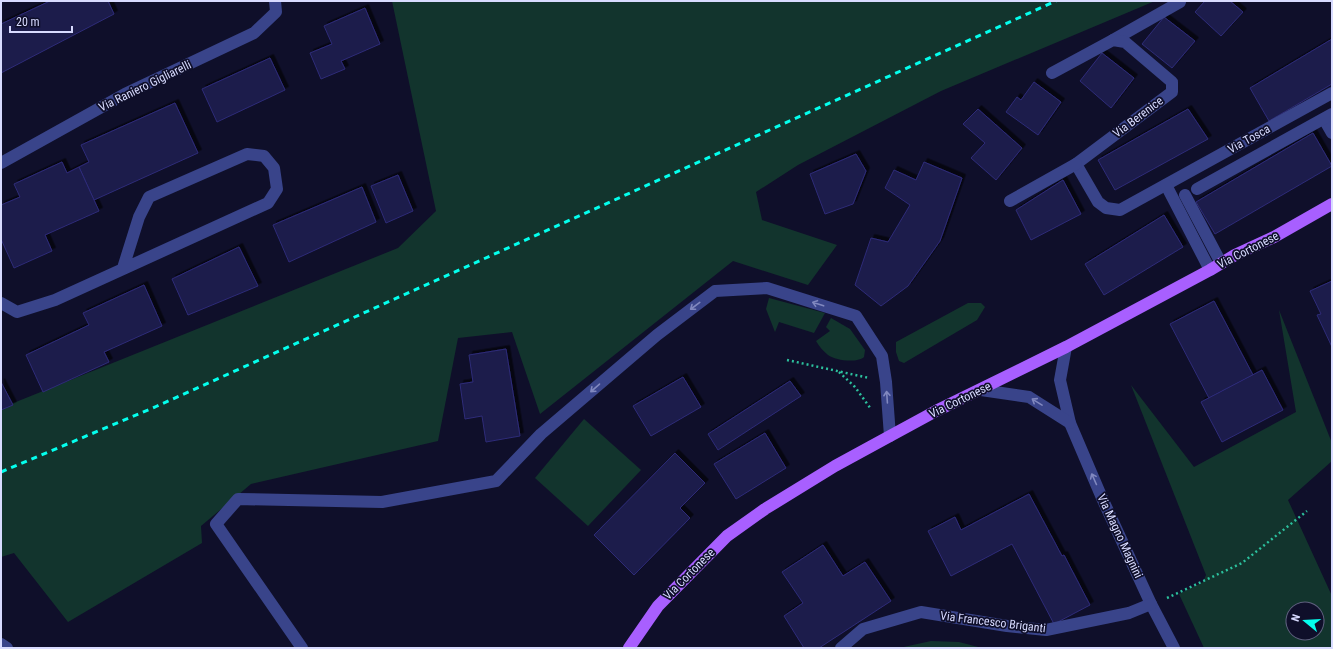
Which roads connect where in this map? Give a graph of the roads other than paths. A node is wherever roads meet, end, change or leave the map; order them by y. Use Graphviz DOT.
graph roads {
  1 [pos="275,1"];
  2 [pos="1180,2"];
  3 [pos="1113,40"];
  4 [pos="1052,73"];
  5 [pos="1332,93"];
  6 [pos="1328,116"];
  7 [pos="1332,133"];
  8 [pos="1,163"];
  9 [pos="1076,164"];
  10 [pos="1166,185"];
  11 [pos="1197,189"];
  12 [pos="1185,195"];
  13 [pos="1010,201"];
  14 [pos="1332,204"];
  15 [pos="1221,263"];
  16 [pos="123,268"];
  17 [pos="1210,270"];
  18 [pos="2,304"];
  19 [pos="1066,347"];
  20 [pos="981,390"];
  21 [pos="1070,423"];
  22 [pos="890,436"];
  23 [pos="1151,604"];
  24 [pos="1,644"];
  25 [pos="7,648"];
  26 [pos="302,648"];
  27 [pos="629,648"];
  28 [pos="841,648"];
  29 [pos="1174,648"];
  1 -- 8 [label="street, Via Raniero Gigliarelli"];
  2 -- 3 [label="street"];
  3 -- 4 [label="street"];
  3 -- 9 [label="street, Via Berenice"];
  5 -- 10 [label="street, Via Tosca"];
  6 -- 7 [label="street"];
  6 -- 11 [label="street"];
  9 -- 10 [label="street, Via Tosca"];
  9 -- 13 [label="street, Via Berenice"];
  10 -- 17 [label="street"];
  12 -- 15 [label="street"];
  14 -- 15 [label="main road, Via Cortonese"];
  15 -- 17 [label="main road, Via Cortonese"];
  16 -- 16 [label="street"];
  16 -- 18 [label="street"];
  17 -- 19 [label="main road, Via Cortonese"];
  19 -- 20 [label="main road, Via Cortonese"];
  19 -- 21 [label="street, Via Magno Magnini"];
  21 -- 20 [label="street, one-way"];
  20 -- 22 [label="main road, Via Cortonese"];
  23 -- 21 [label="street, Via Magno Magnini, one-way"];
  22 -- 26 [label="street, one-way"];
  22 -- 27 [label="main road, Via Cortonese"];
  23 -- 28 [label="street, Via Francesco Briganti"];
  23 -- 29 [label="street, Via Magno Magnini"];
  24 -- 25 [label="street"];
}
